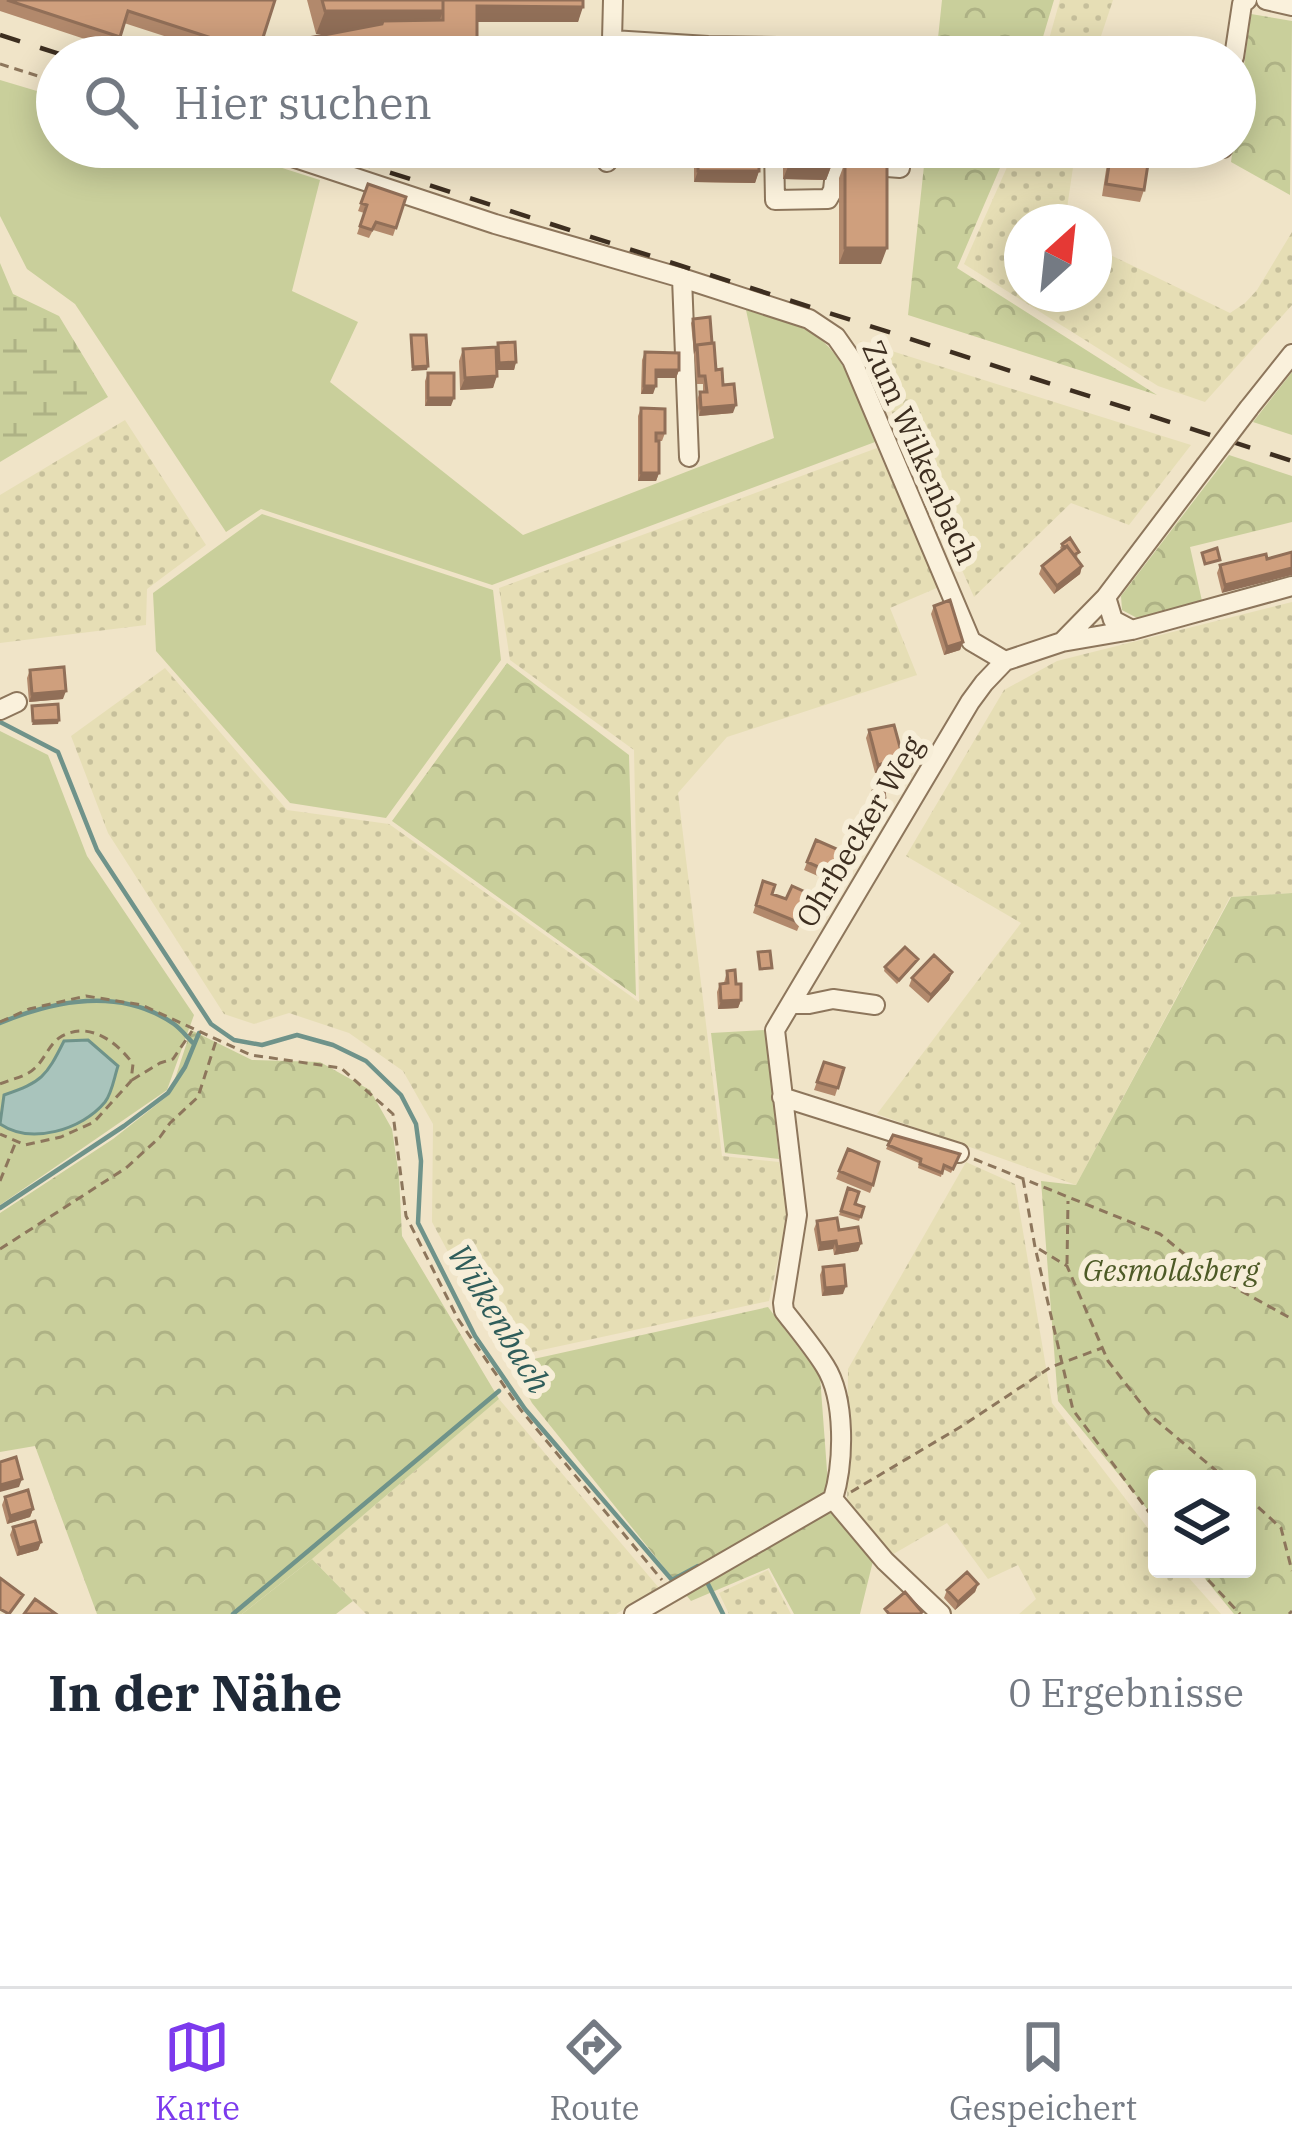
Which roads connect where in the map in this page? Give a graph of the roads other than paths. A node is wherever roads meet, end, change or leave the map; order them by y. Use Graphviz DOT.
graph roads {
  1 [pos="613,0"];
  2 [pos="1247,0"];
  3 [pos="1266,0"];
  4 [pos="1292,5"];
  5 [pos="612,36"];
  6 [pos="1237,36"];
  7 [pos="326,168"];
  8 [pos="774,168"];
  9 [pos="836,168"];
  10 [pos="682,278"];
  11 [pos="1292,354"];
  12 [pos="688,457"];
  13 [pos="1292,586"];
  14 [pos="1106,597"];
  15 [pos="1132,629"];
  16 [pos="1062,643"];
  17 [pos="1006,662"];
  18 [pos="791,1004"];
  19 [pos="875,1005"];
  20 [pos="782,1097"];
  21 [pos="959,1153"];
  22 [pos="833,1499"];
  23 [pos="634,1614"];
  24 [pos="941,1614"];
  1 -- 5 [label="street"];
  2 -- 6 [label="street"];
  3 -- 4 [label="street"];
  7 -- 10 [label="street, Zum Wilkenbach"];
  8 -- 9 [label="street"];
  10 -- 12 [label="street"];
  10 -- 17 [label="street, Zum Wilkenbach"];
  11 -- 14 [label="street, bridge"];
  13 -- 15 [label="street"];
  14 -- 15 [label="street"];
  14 -- 16 [label="street"];
  15 -- 16 [label="street"];
  16 -- 17 [label="street"];
  17 -- 18 [label="street, Ohrbecker Weg"];
  18 -- 19 [label="street"];
  18 -- 20 [label="street, Ohrbecker Weg"];
  20 -- 21 [label="street"];
  20 -- 22 [label="street, Ohrbecker Weg"];
  22 -- 23 [label="street"];
  22 -- 24 [label="street"];
}
